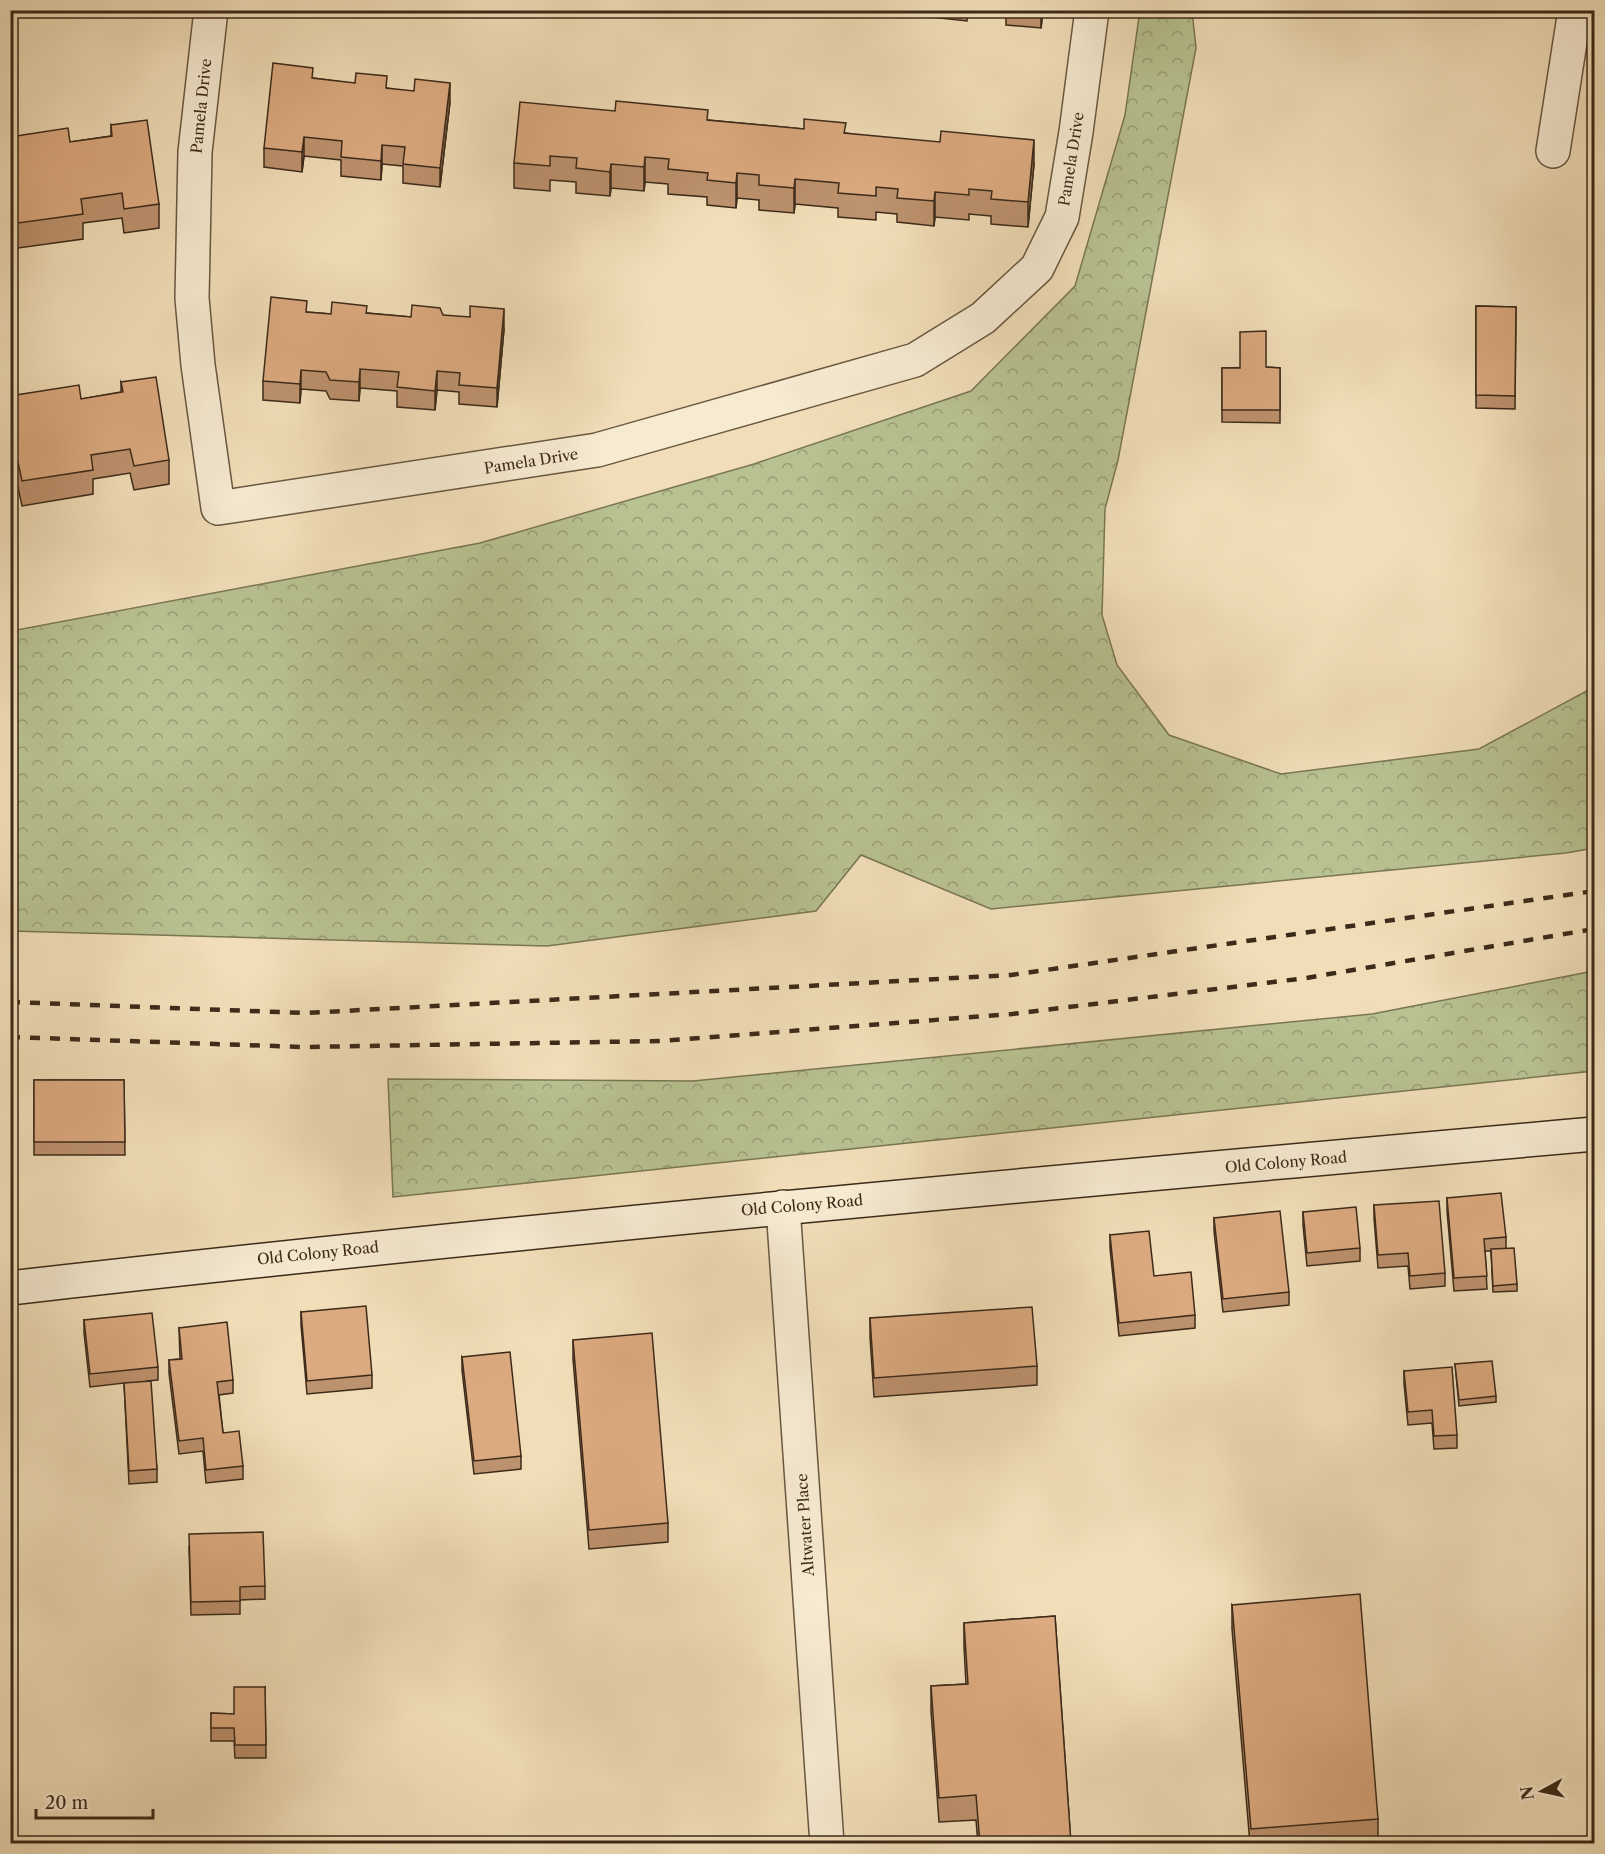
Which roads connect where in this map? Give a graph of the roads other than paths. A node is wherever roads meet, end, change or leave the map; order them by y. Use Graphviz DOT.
graph roads {
  1 [pos="211,10"];
  2 [pos="1092,10"];
  3 [pos="1575,10"];
  4 [pos="1553,152"];
  5 [pos="1594,1134"];
  6 [pos="783,1207"];
  7 [pos="10,1288"];
  8 [pos="827,1844"];
  1 -- 2 [label="street, Pamela Drive"];
  3 -- 4 [label="street"];
  5 -- 6 [label="street, Old Colony Road"];
  6 -- 7 [label="street, Old Colony Road"];
  6 -- 8 [label="street, Altwater Place"];
}
